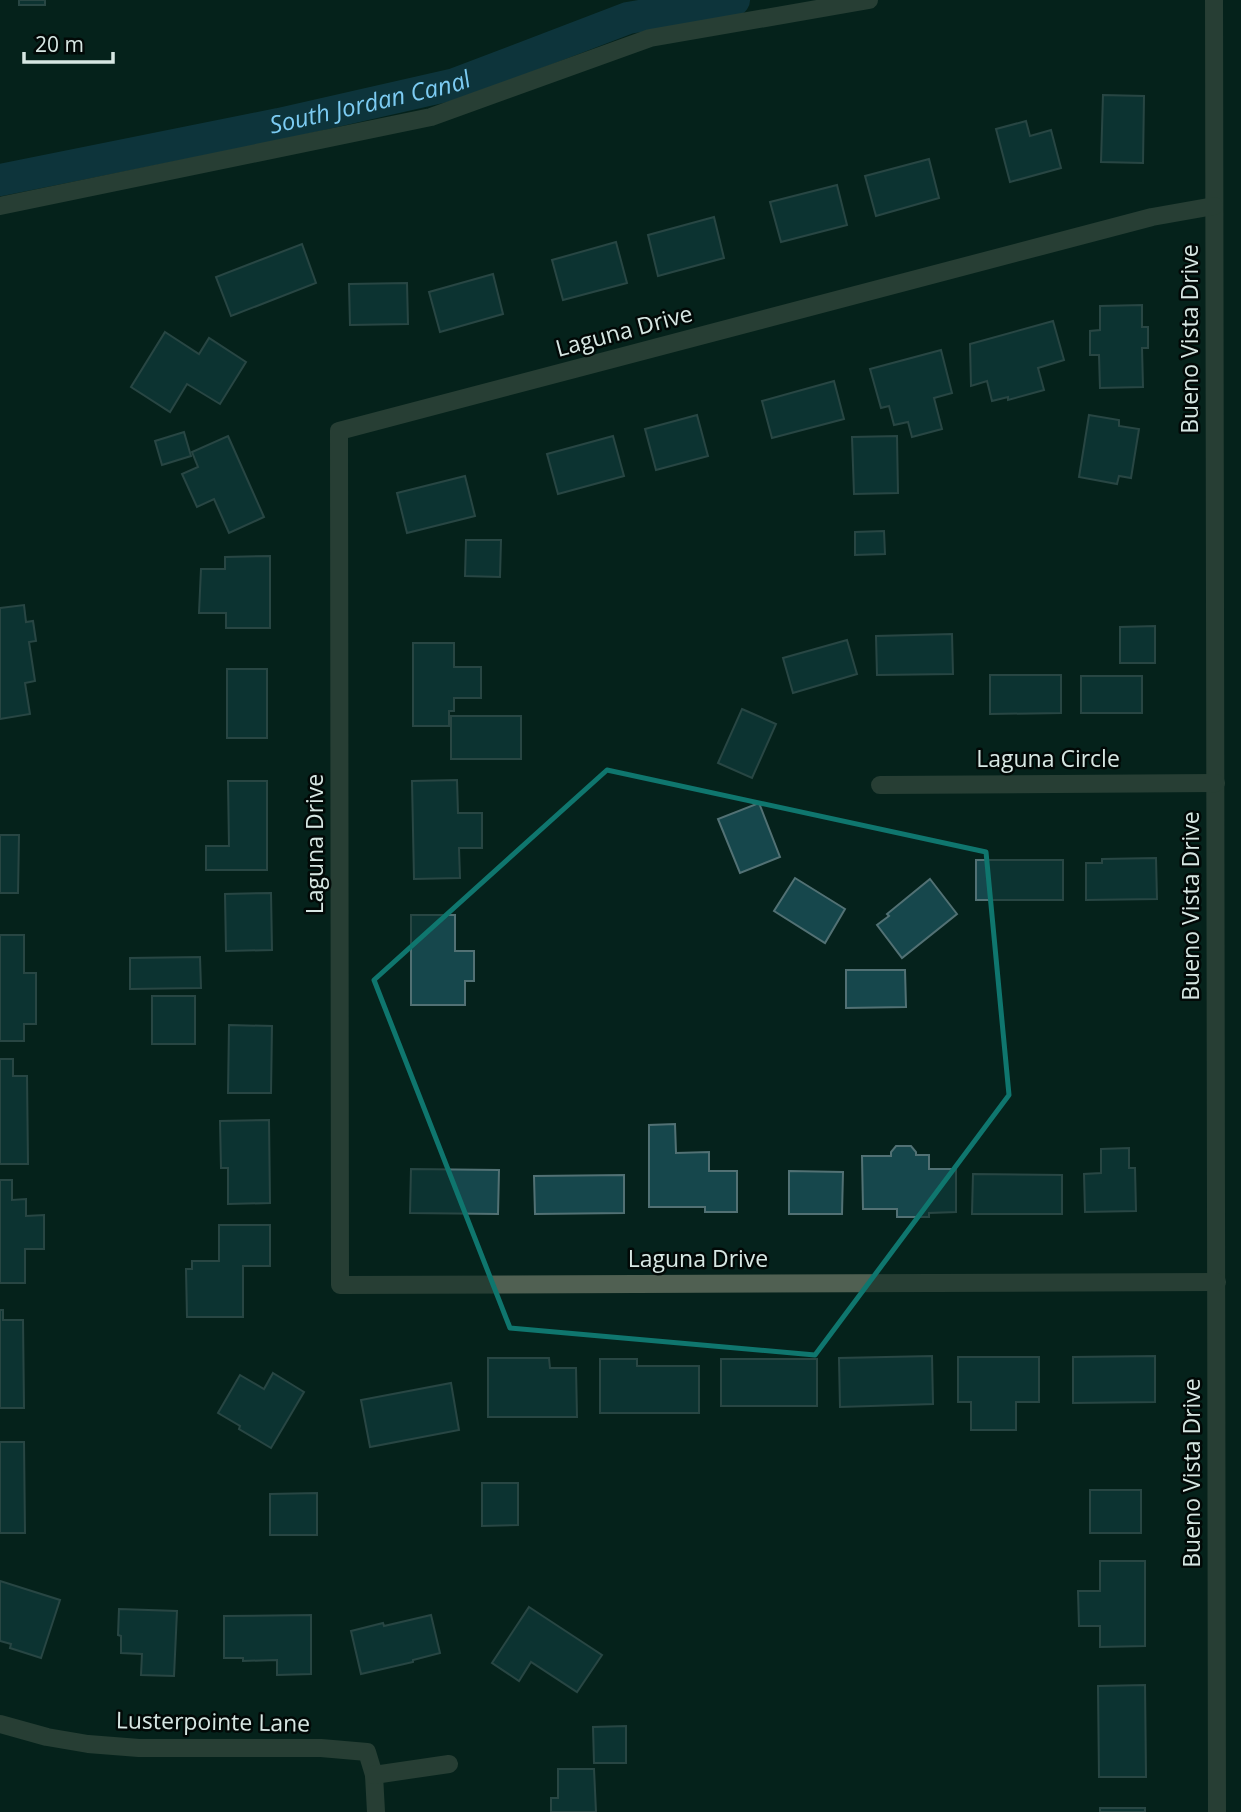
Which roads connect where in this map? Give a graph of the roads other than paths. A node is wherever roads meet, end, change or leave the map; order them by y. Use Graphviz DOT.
graph roads {
  1 [pos="869,0"];
  2 [pos="1214,0"];
  3 [pos="0,206"];
  4 [pos="1214,206"];
  5 [pos="1216,783"];
  6 [pos="880,785"];
  7 [pos="1217,1282"];
  8 [pos="0,1724"];
  9 [pos="449,1764"];
  10 [pos="374,1775"];
  11 [pos="376,1812"];
  12 [pos="1217,1812"];
  1 -- 3 [label="street"];
  2 -- 4 [label="street, Bueno Vista Drive"];
  4 -- 5 [label="street, Bueno Vista Drive"];
  4 -- 7 [label="street, Laguna Drive"];
  5 -- 6 [label="street, Laguna Circle"];
  5 -- 7 [label="street, Bueno Vista Drive"];
  7 -- 12 [label="street, Bueno Vista Drive"];
  8 -- 10 [label="street, Lusterpointe Lane"];
  9 -- 10 [label="street"];
  10 -- 11 [label="street"];
}
